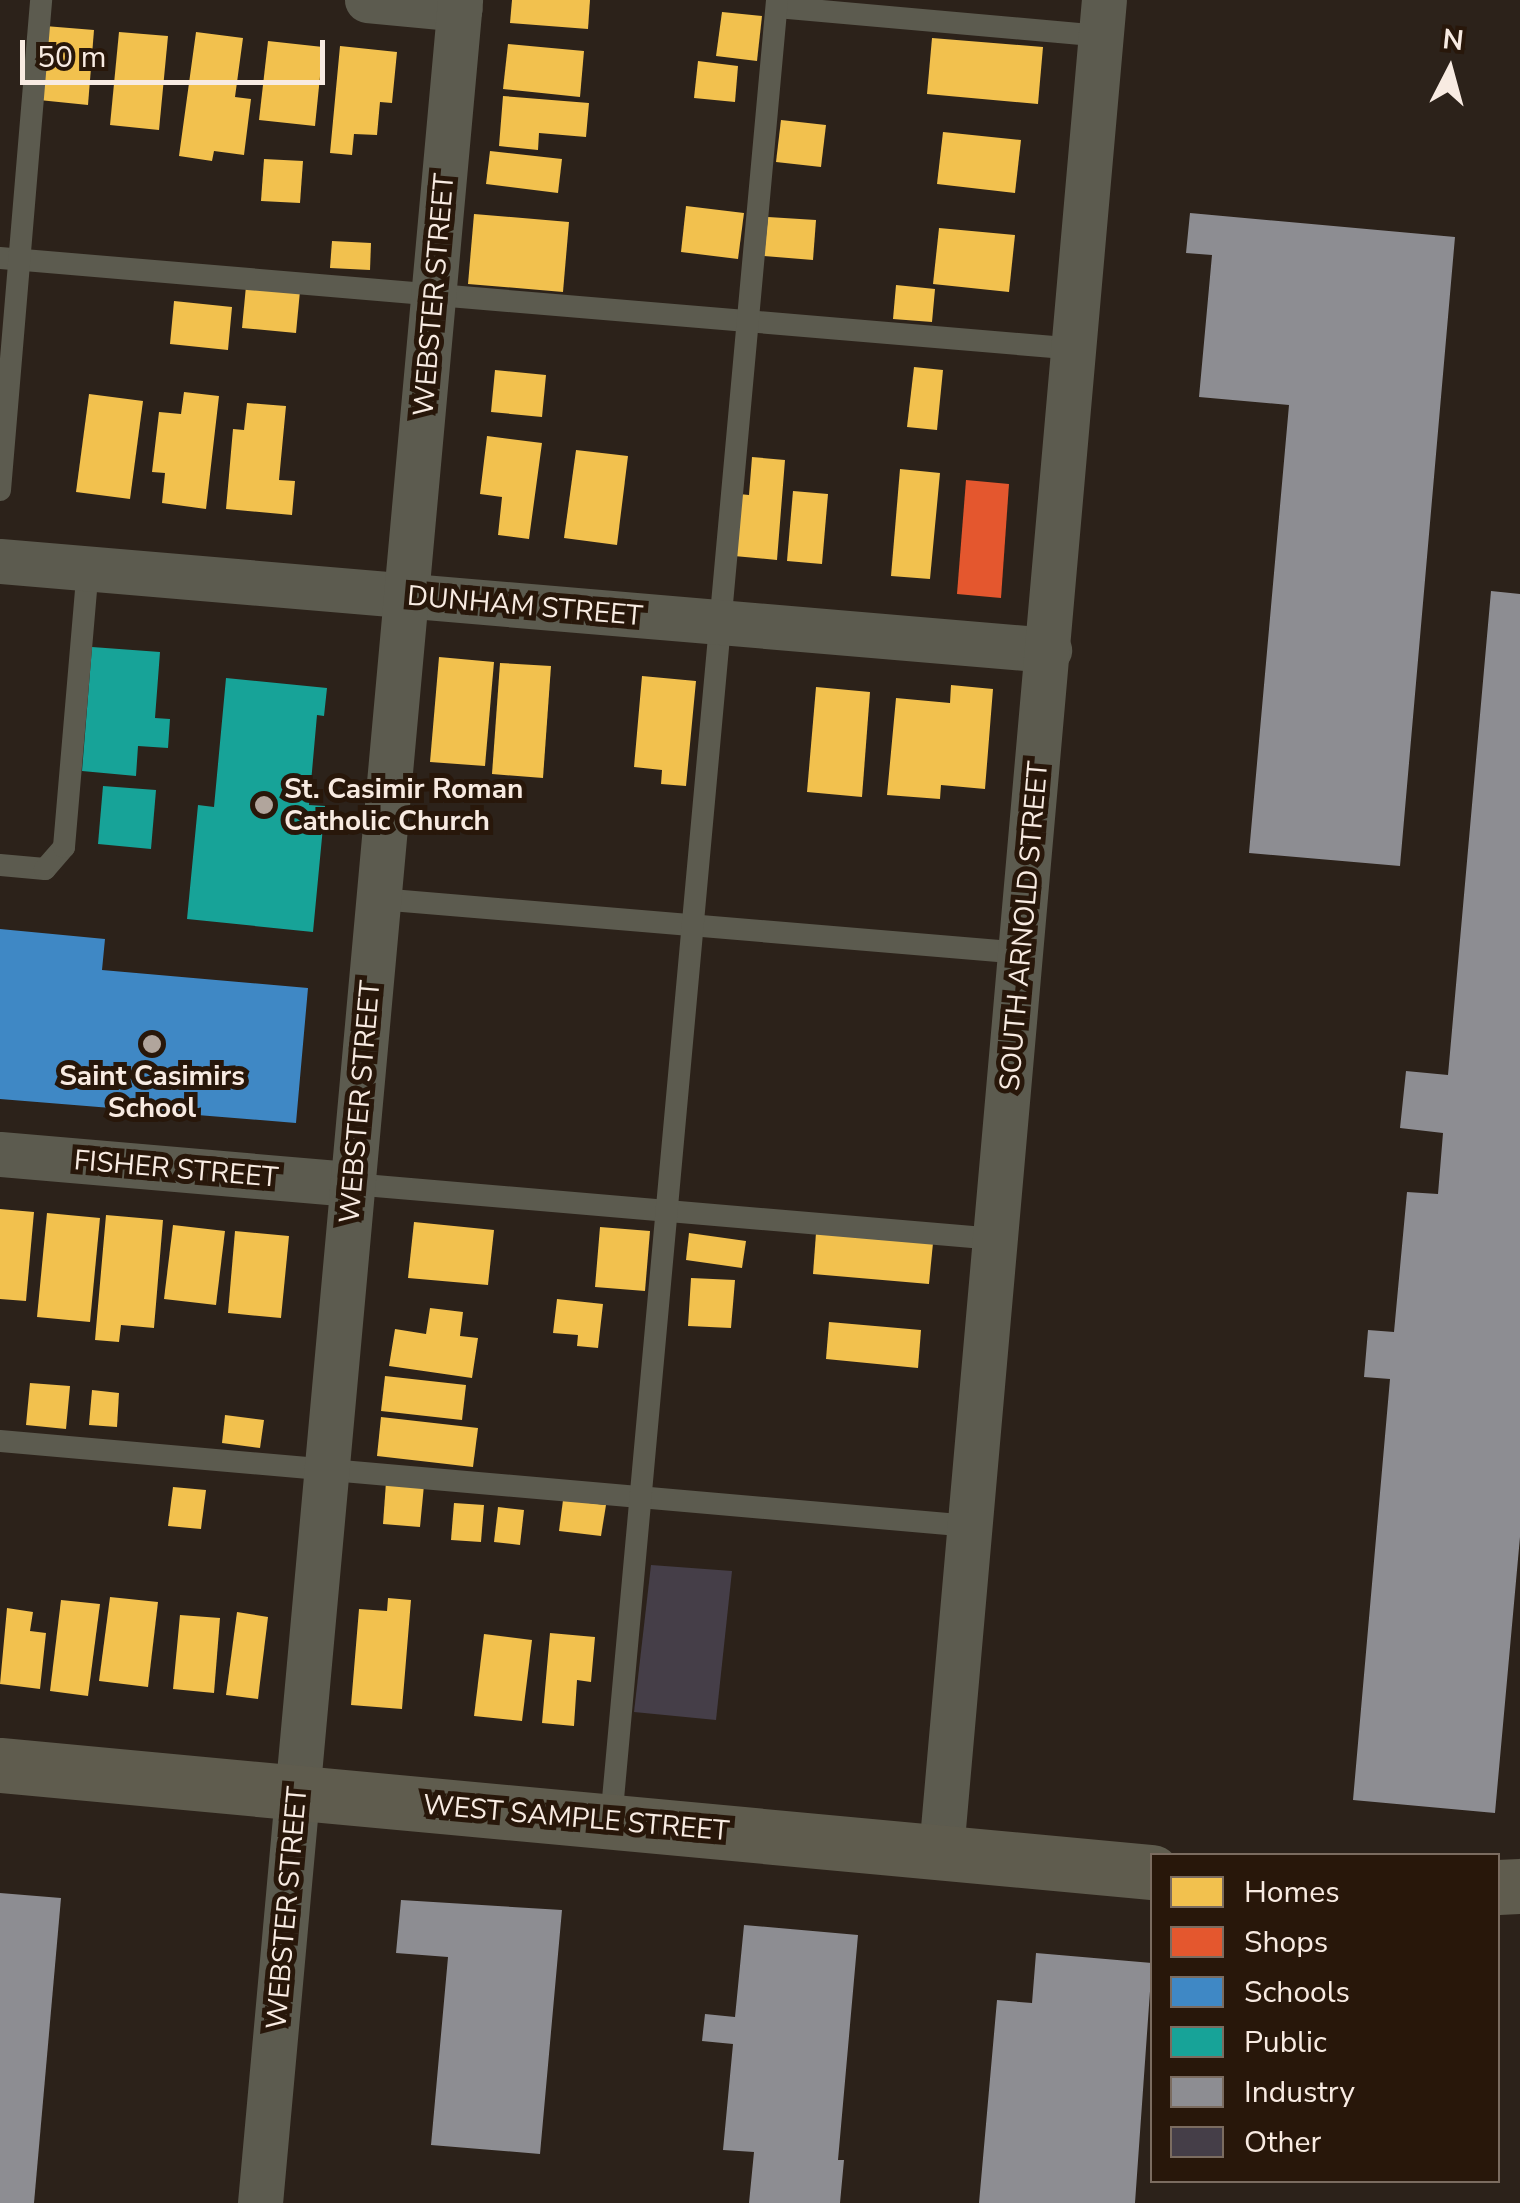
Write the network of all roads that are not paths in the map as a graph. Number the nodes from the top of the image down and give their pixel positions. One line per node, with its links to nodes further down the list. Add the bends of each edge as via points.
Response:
1 (41, 0): 6 (lane)
2 (367, 0): 4 (street)
3 (777, 3): 5 (lane); 8 (lane)
4 (460, 4): 7 (street, WEBSTER STREET)
5 (1103, 18): 9 (street, SOUTH ARNOLD STREET)
6 (10, 260): 7 (lane); 10 (lane)
7 (433, 298): 8 (lane); 13 (street, WEBSTER STREET)
8 (752, 320): 9 (lane); 14 (lane)
9 (1077, 349): 15 (street, SOUTH ARNOLD STREET)
10 (0, 490)
11 (0, 561): 12 (street, DUNHAM STREET)
12 (88, 568): 13 (street, DUNHAM STREET); 16 (lane, via 64,847 44,869)
13 (406, 596): 14 (street, DUNHAM STREET); 17 (street, WEBSTER STREET)
14 (722, 623): 15 (street, DUNHAM STREET); 18 (lane)
15 (1049, 650): 19 (street, SOUTH ARNOLD STREET)
16 (0, 865)
17 (379, 898): 18 (lane); 21 (street, WEBSTER STREET)
18 (695, 923): 19 (lane); 22 (lane)
19 (1022, 952): 23 (street, SOUTH ARNOLD STREET)
20 (0, 1154): 21 (street, FISHER STREET)
21 (352, 1184): 22 (lane); 25 (street, WEBSTER STREET)
22 (671, 1210): 23 (lane); 26 (lane)
23 (996, 1239): 27 (street, SOUTH ARNOLD STREET)
24 (0, 1441): 25 (lane)
25 (328, 1470): 26 (lane); 29 (street, WEBSTER STREET)
26 (640, 1498): 27 (lane); 30 (lane)
27 (970, 1526): 31 (street, SOUTH ARNOLD STREET)
28 (0, 1765): 29 (main road, WEST SAMPLE STREET)
29 (299, 1793): 30 (main road, WEST SAMPLE STREET); 33 (street, WEBSTER STREET)
30 (610, 1822): 31 (main road, WEST SAMPLE STREET)
31 (941, 1851): 32 (main road, WEST SAMPLE STREET)
32 (1150, 1872)
33 (260, 2203)

